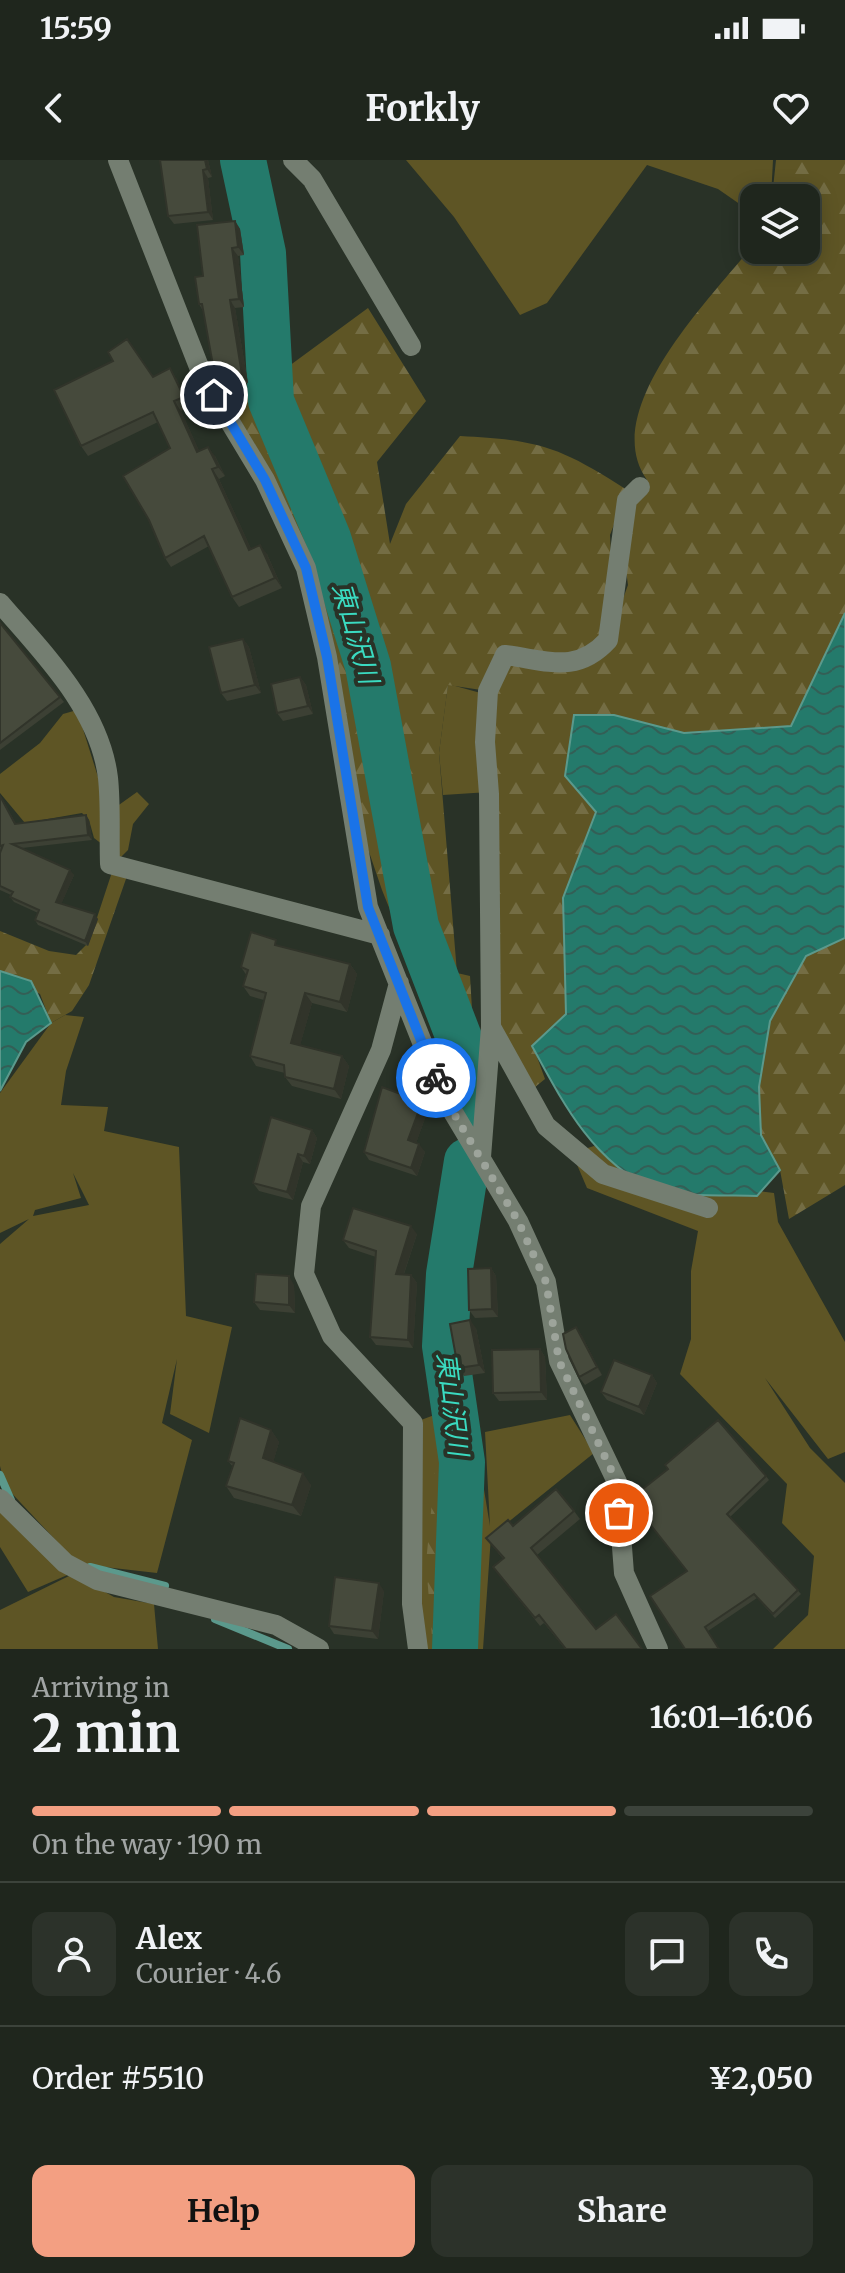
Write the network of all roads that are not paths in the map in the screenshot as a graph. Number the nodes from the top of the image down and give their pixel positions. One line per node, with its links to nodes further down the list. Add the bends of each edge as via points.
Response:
1 (118, 160): 6 (street, via 203,377 265,480 306,568 327,657 368,907)
2 (293, 160): 3 (street, via 312,179)
3 (411, 346)
4 (640, 487): 8 (street, via 627,500 608,640 597,653 563,665 505,655 488,691)
5 (0, 603): 6 (street, via 52,664 90,721 108,776 110,864)
6 (380, 935): 7 (street)
7 (399, 983): 9 (street, via 444,1097); 13 (street, via 381,1050 311,1206 304,1274 332,1336 413,1423 412,1604)
8 (491, 1027): 9 (street); 10 (street, via 546,1126 603,1174)
9 (481, 1157): 14 (street, via 546,1282 559,1361 617,1482 624,1573)
10 (708, 1208)
11 (0, 1499): 12 (street, via 65,1563 97,1580 276,1625)
12 (319, 1649)
13 (418, 1649)
14 (658, 1649)

